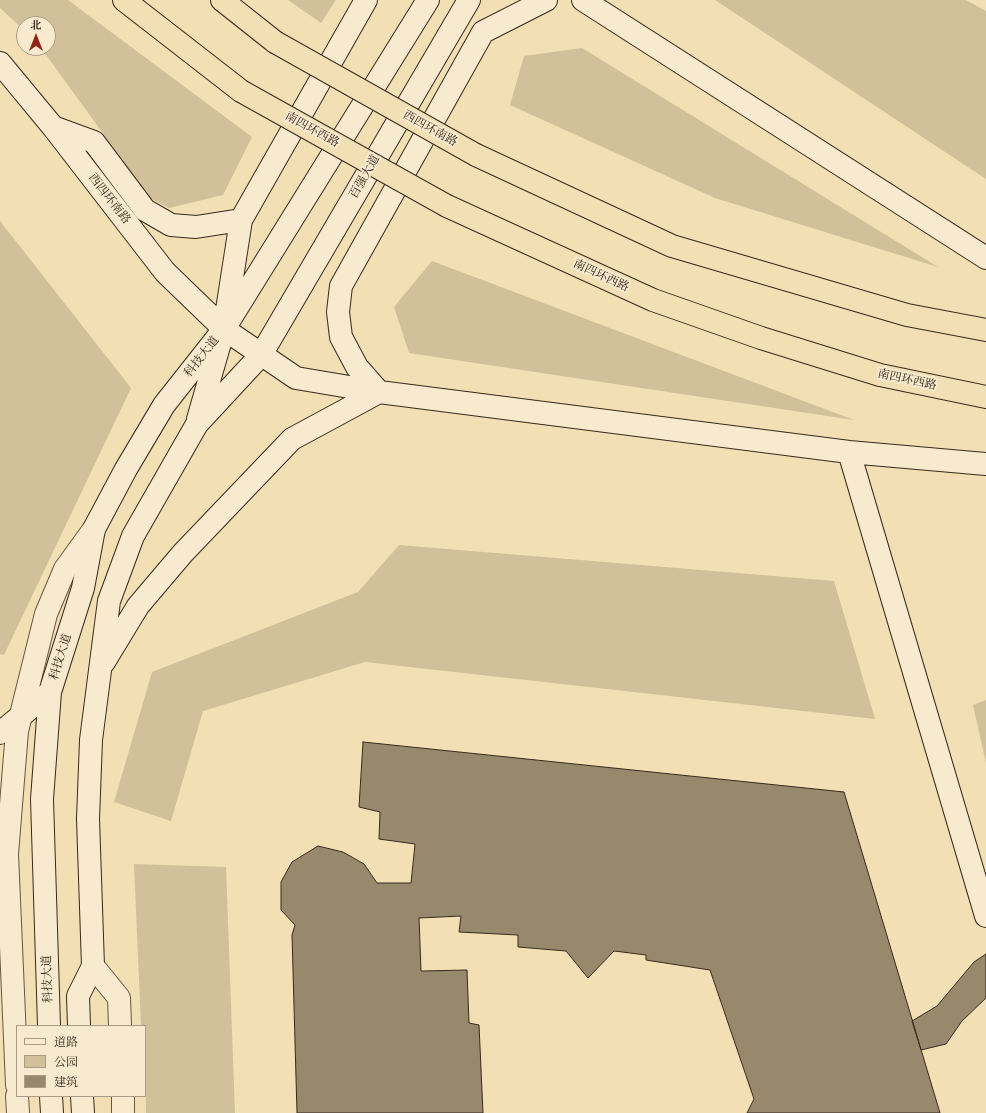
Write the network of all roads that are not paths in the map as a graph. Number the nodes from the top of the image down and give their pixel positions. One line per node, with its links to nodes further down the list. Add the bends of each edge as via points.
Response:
1 (124, 0): 16 (highway, 南四环西路, bridge, via 241,91 447,206 653,300 761,338 880,375)
2 (222, 0): 13 (highway, 西四环南路, bridge, via 274,42 476,155 672,246 907,315)
3 (366, 0): 10 (main road)
4 (428, 0): 12 (main road)
5 (469, 0): 14 (main road, 百强大道)
6 (546, 0): 15 (main road, via 483,32 341,286 338,312 341,337 357,367)
7 (583, 0): 11 (main road)
8 (2, 69): 9 (main road, 西四环南路)
9 (53, 127): 10 (main road, via 94,142 144,210 171,225 196,227); 12 (main road, 西四环南路, via 165,272)
10 (241, 220): 12 (main road)
11 (986, 258)
12 (224, 329): 14 (main road, 西四环南路); 17 (main road); 20 (main road, 科技大道, via 164,405)
13 (986, 330)
14 (261, 355): 15 (main road, via 296,378); 17 (main road)
15 (380, 392): 18 (main road); 21 (main road, via 292,439 183,553 138,606)
16 (986, 397)
17 (196, 424): 21 (main road, via 133,536 109,601)
18 (849, 452): 19 (main road); 25 (main road)
19 (986, 464)
20 (94, 529): 22 (main road, 科技大道, via 83,588); 23 (main road, via 65,569 46,614)
21 (100, 669): 26 (main road, via 91,740 88,819)
22 (50, 692): 23 (main road); 27 (main road, 科技大道, via 42,799)
23 (20, 716): 24 (main road); 30 (main road, via 7,854)
24 (0, 733)
25 (986, 916)
26 (93, 966): 28 (main road, via 78,996); 29 (main road, via 119,998)
27 (49, 1025)
28 (79, 1025)
29 (120, 1025)
30 (16, 1062)
31 (17, 1097): 35 (main road)
32 (51, 1097): 36 (main road)
33 (82, 1097): 37 (main road)
34 (123, 1097): 38 (main road)
35 (18, 1113)
36 (52, 1113)
37 (83, 1113)
38 (123, 1113)

